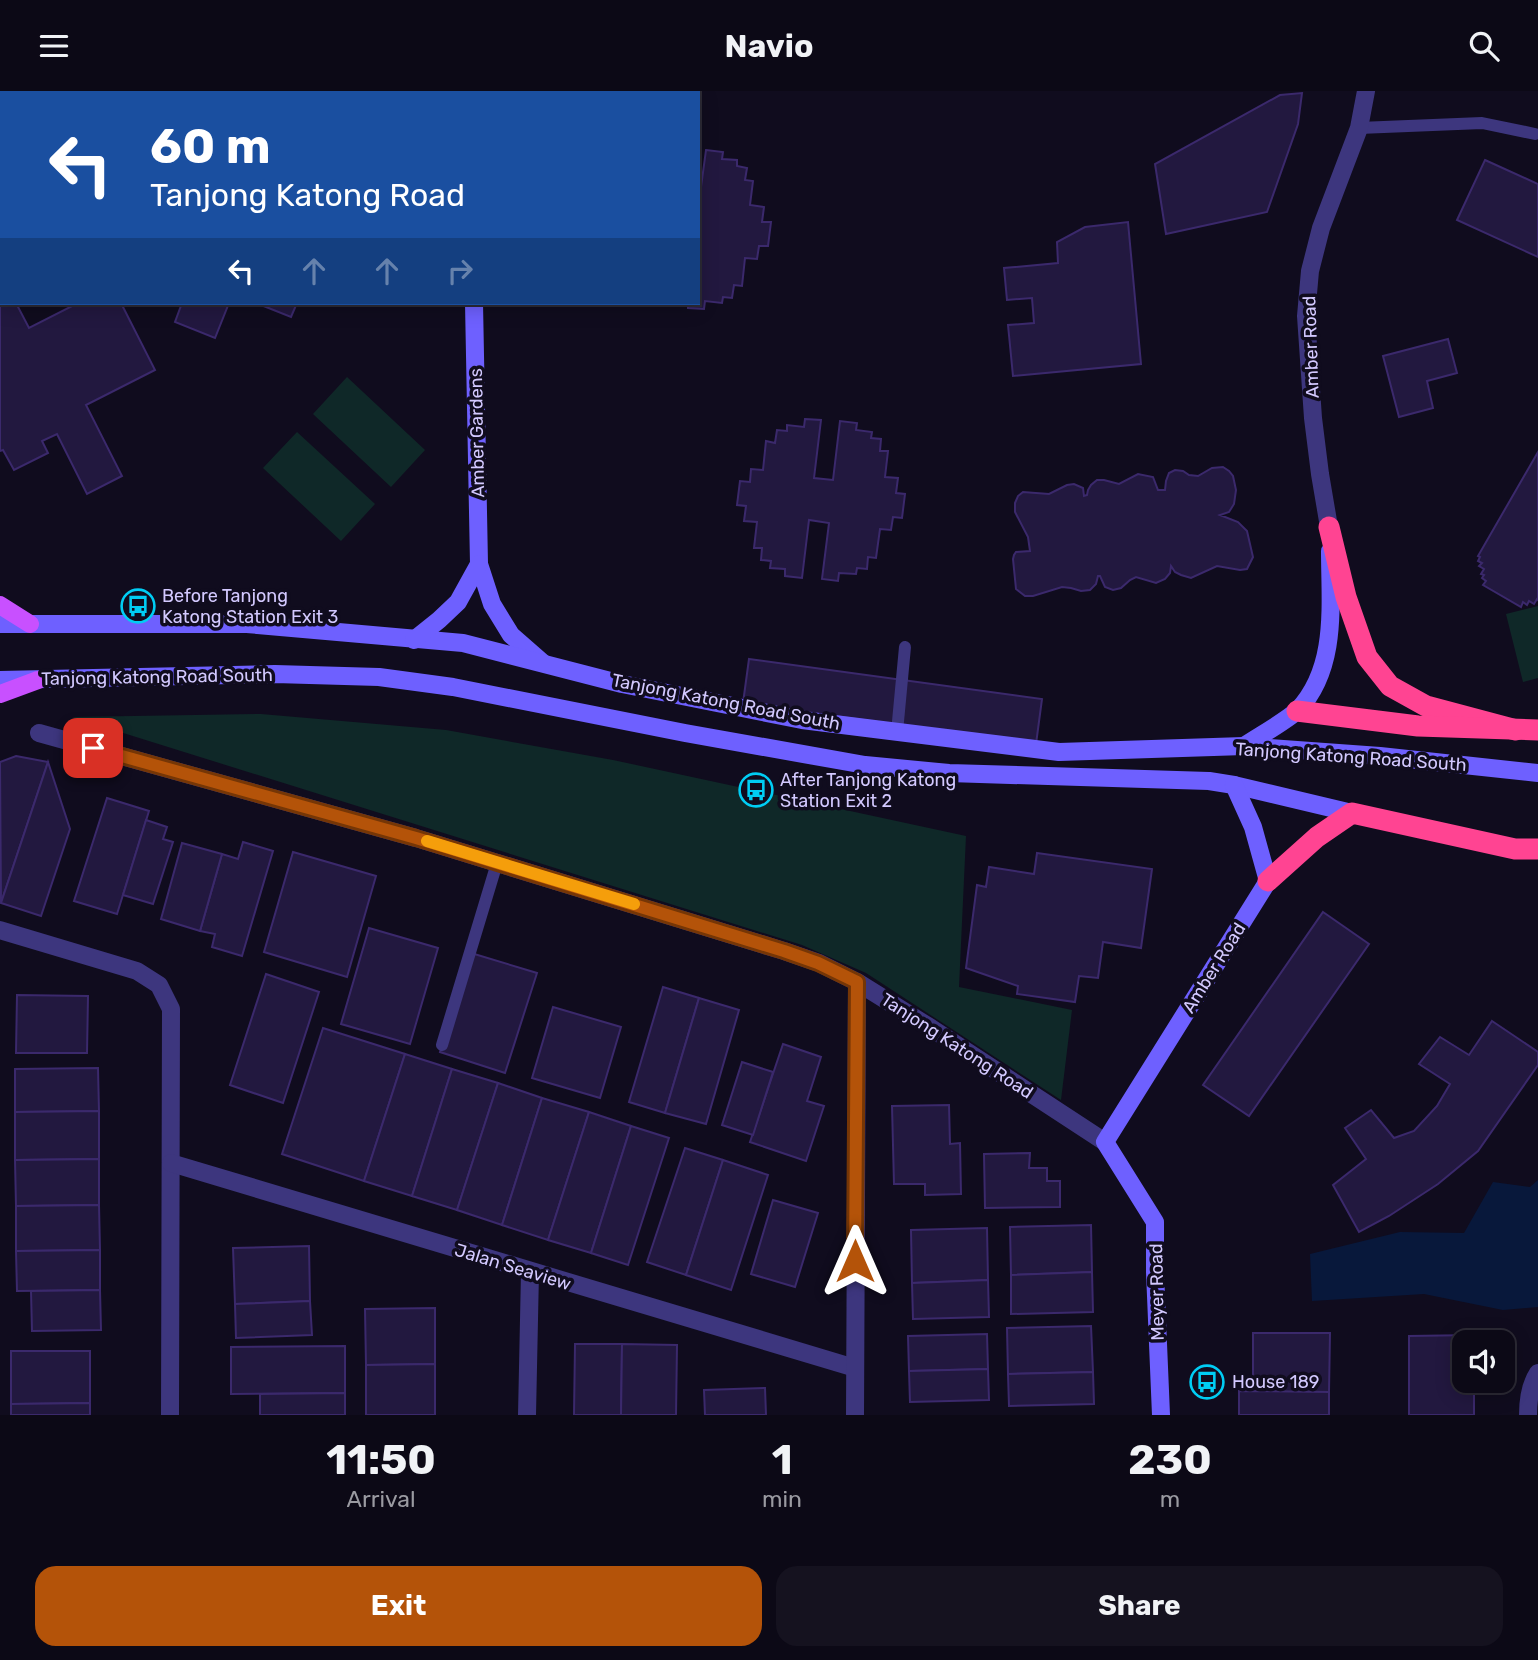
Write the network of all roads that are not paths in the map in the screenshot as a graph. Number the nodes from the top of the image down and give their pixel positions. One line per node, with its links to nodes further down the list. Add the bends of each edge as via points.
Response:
1 (1366, 91): 2 (street, Amber Road)
2 (1359, 128): 3 (lane, via 1482,123); 5 (street, Amber Road, via 1321,228 1310,271 1306,316)
3 (1535, 134)
4 (474, 305): 6 (main road, Amber Gardens)
5 (1329, 527): 16 (main road, via 1327,650 1314,687); 17 (highway, via 1367,657 1390,686 1426,706)
6 (479, 563): 10 (main road, via 458,602); 12 (main road, via 492,604 511,635)
7 (0, 605): 9 (main road)
8 (0, 624): 9 (main road, Tanjong Katong Road South)
9 (30, 624): 10 (main road, Tanjong Katong Road South, via 247,624)
10 (414, 640): 12 (main road, Tanjong Katong Road South, via 463,643)
11 (905, 647): 19 (lane)
12 (545, 665): 19 (main road, Tanjong Katong Road South, via 802,720)
13 (0, 680): 14 (main road, Tanjong Katong Road South)
14 (38, 680): 15 (main road); 23 (main road, Tanjong Katong Road South, via 275,674 379,677 865,765)
15 (0, 694)
16 (1297, 711): 17 (highway, via 1418,726); 21 (main road)
17 (1516, 730): 18 (highway)
18 (1538, 730)
19 (897, 732): 21 (main road, Tanjong Katong Road South, via 1059,753)
20 (39, 733): 26 (street, Tanjong Katong Road)
21 (1244, 746): 22 (main road, Tanjong Katong Road South)
22 (1538, 773)
23 (1234, 785): 24 (main road, Tanjong Katong Road South); 27 (main road)
24 (1352, 813): 25 (highway, via 1514,849); 27 (highway)
25 (1538, 849)
26 (497, 863): 29 (street, Tanjong Katong Road, via 784,951); 30 (lane)
27 (1268, 881): 31 (main road, Amber Road)
28 (0, 930): 32 (street, via 137,971 159,985 171,1009)
29 (857, 982): 31 (street, Tanjong Katong Road); 34 (street)
30 (442, 1045)
31 (1105, 1142): 39 (main road, Meyer Road, via 1156,1222)
32 (171, 1163): 33 (street, Jalan Seaview); 36 (street)
33 (530, 1272): 34 (street, Jalan Seaview); 37 (street)
34 (855, 1368): 38 (street)
35 (1538, 1373): 40 (street)
36 (170, 1415)
37 (527, 1415)
38 (855, 1415)
39 (1161, 1415)
40 (1528, 1415)

